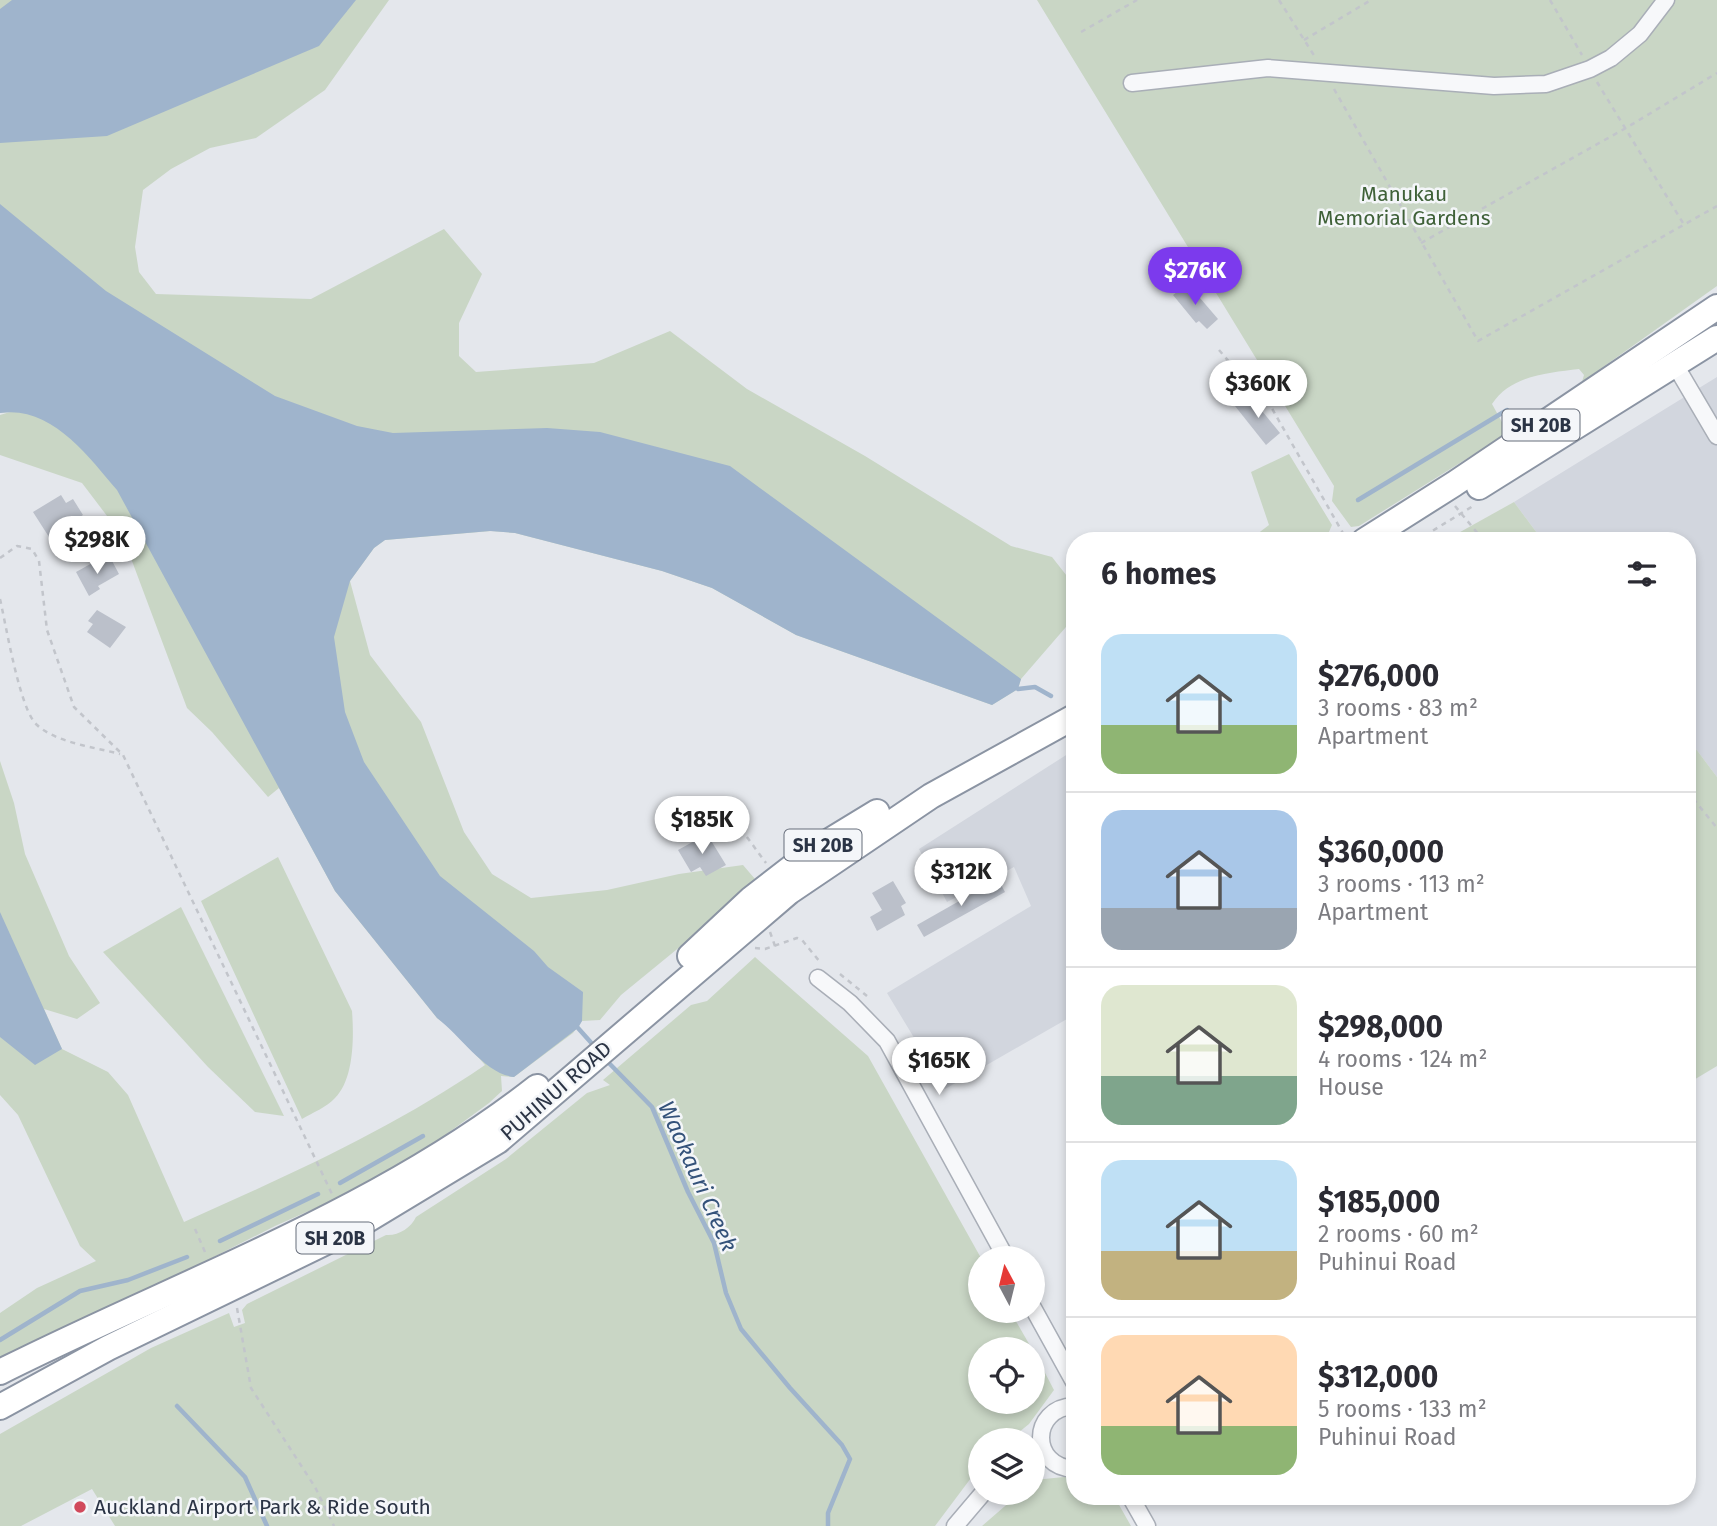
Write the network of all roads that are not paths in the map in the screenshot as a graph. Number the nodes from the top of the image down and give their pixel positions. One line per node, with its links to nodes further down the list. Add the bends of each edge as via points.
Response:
1 (1666, 0): 2 (street, via 1633,41 1611,58 1554,82 1524,87 1253,68)
2 (1132, 83)
3 (1717, 307): 7 (highway, SH 20B)
4 (1717, 338): 5 (highway, SH 20B)
5 (1674, 363): 6 (street); 8 (highway, SH 20B)
6 (1717, 436)
7 (1378, 532)
8 (1407, 532)
9 (1066, 703): 12 (highway, PUHINUI ROAD / SH 20B, via 813,852 751,899)
10 (1066, 721): 12 (highway, PUHINUI ROAD / SH 20B, via 931,796 820,869)
11 (819, 970): 14 (street, via 887,1041)
12 (607, 1039): 13 (highway, PUHINUI ROAD / SH 20B)
13 (584, 1058): 15 (highway, PUHINUI ROAD / SH 20B, via 491,1124); 15 (highway, PUHINUI ROAD / SH 20B, via 487,1149 349,1231)
14 (999, 1246)
15 (222, 1280): 18 (highway, PUHINUI ROAD / SH 20B); 19 (highway, PUHINUI ROAD / SH 20B)
16 (1043, 1323): 17 (street)
17 (1066, 1358)
18 (0, 1372)
19 (0, 1407)
20 (1066, 1408): 21 (street, via 1047,1419)
21 (1043, 1428)
22 (1045, 1456): 23 (street)
23 (1066, 1466)
24 (973, 1505): 26 (street)
25 (1135, 1505): 27 (street)
26 (955, 1526)
27 (1147, 1526)

